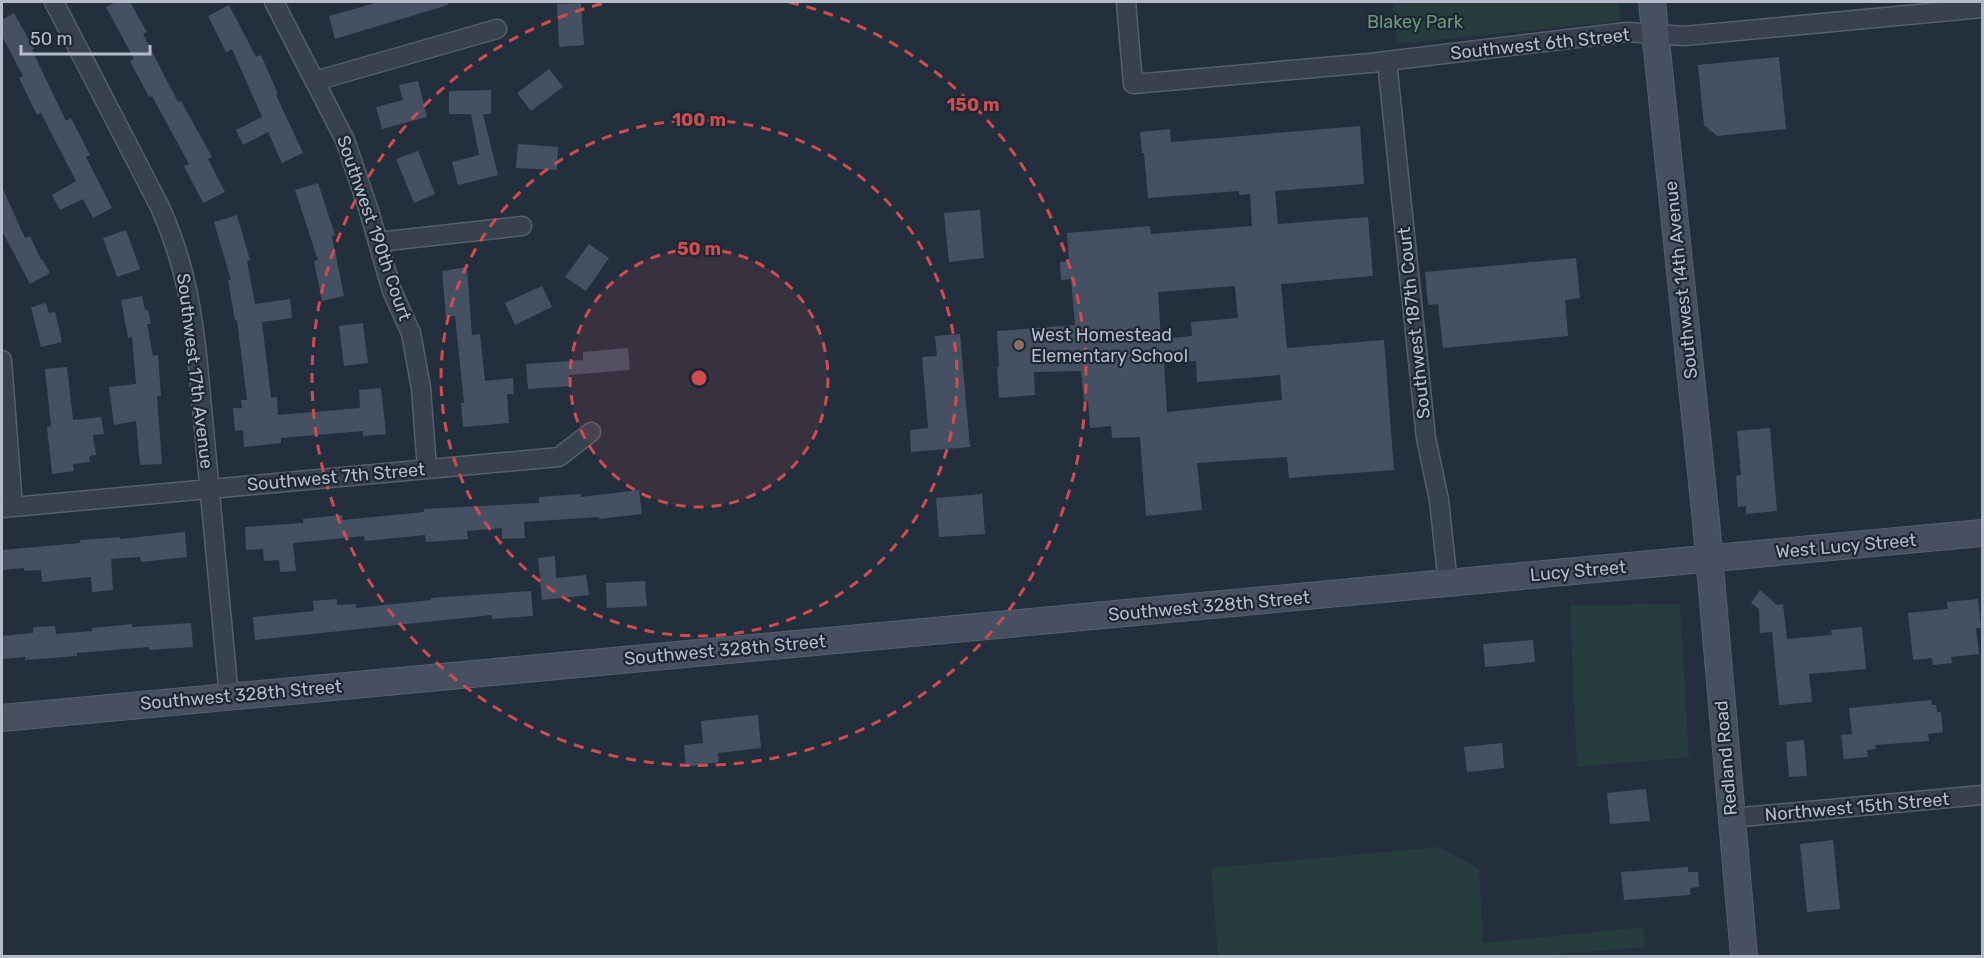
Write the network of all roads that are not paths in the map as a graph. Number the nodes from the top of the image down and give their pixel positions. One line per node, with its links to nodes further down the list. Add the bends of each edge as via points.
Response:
1 (54, 2): 15 (street, Southwest 17th Avenue, via 147,179 178,252 192,316)
2 (274, 2): 9 (street, Southwest 190th Court)
3 (1126, 2): 8 (street, Southwest 6th Street, via 1133,84)
4 (1652, 2): 7 (street, Southwest 14th Avenue)
5 (1983, 8): 7 (street, Southwest 6th Street, via 1684,36)
6 (497, 29): 9 (street)
7 (1655, 34): 8 (street, Southwest 6th Street, via 1587,36); 18 (street, Southwest 14th Avenue)
8 (1387, 61): 19 (street, Southwest 187th Court, via 1426,438 1439,500)
9 (315, 81): 11 (street, Southwest 190th Court, via 352,157)
10 (522, 226): 11 (street)
11 (378, 242): 14 (street, Southwest 190th Court, via 415,349)
12 (2, 360): 16 (street)
13 (591, 432): 14 (street, Southwest 7th Street, via 559,457)
14 (428, 469): 15 (street, Southwest 7th Street)
15 (210, 488): 16 (street, Southwest 7th Street); 20 (street, Southwest 17th Avenue)
16 (7, 507)
17 (1983, 533): 18 (street, West Lucy Street)
18 (1709, 559): 19 (street, Lucy Street); 23 (street, Redland Road)
19 (1448, 584): 20 (street, Southwest 328th Street)
20 (229, 697): 21 (street, Southwest 328th Street)
21 (2, 718)
22 (1983, 795): 23 (street, Northwest 15th Street)
23 (1731, 818): 24 (street, Redland Road)
24 (1744, 957)

